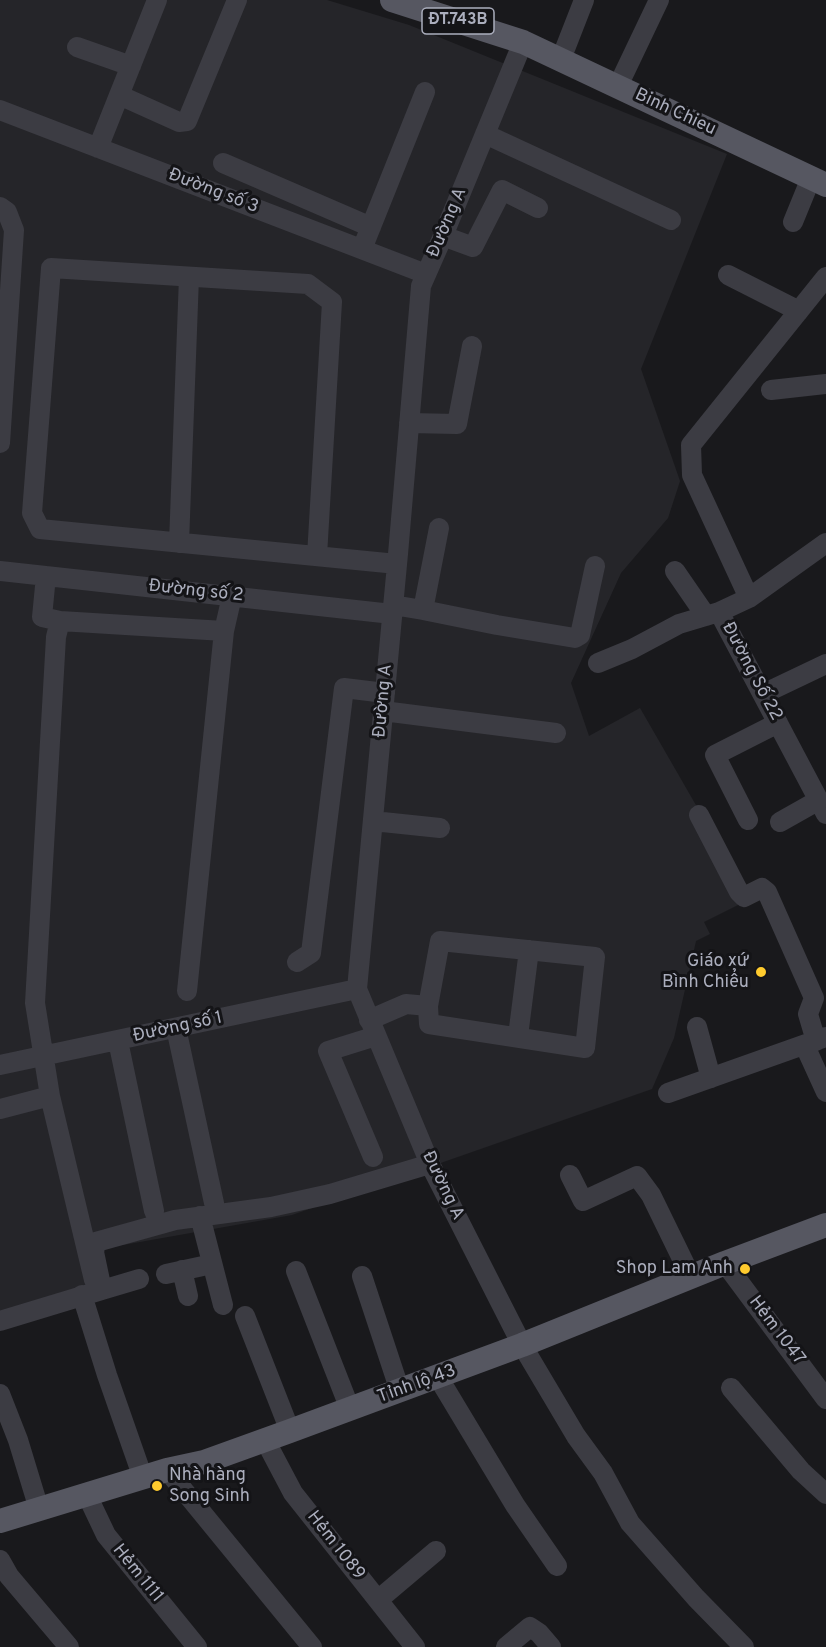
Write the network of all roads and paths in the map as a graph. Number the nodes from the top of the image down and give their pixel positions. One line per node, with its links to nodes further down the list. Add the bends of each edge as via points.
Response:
1 (237, 0): 12 (street, via 187,121 179,122)
2 (392, 0): 6 (main road, ĐT.743B)
3 (584, 0): 8 (street)
4 (659, 0): 10 (street)
5 (152, 2): 9 (street)
6 (523, 42): 8 (main road, Binh Chieu); 14 (street, Đường A)
7 (77, 47): 9 (street)
8 (561, 59): 10 (main road, Binh Chieu)
9 (131, 66): 12 (street)
10 (618, 86): 17 (main road, Binh Chieu)
11 (425, 92): 22 (street)
12 (119, 95): 15 (street)
13 (0, 110): 15 (street, Đường số 3)
14 (485, 134): 20 (street); 23 (street, Đường A)
15 (98, 148): 24 (street, Đường số 3)
16 (223, 163): 22 (street)
17 (819, 182): 21 (street)
18 (0, 207): 34 (street, via 7,212 14,230)
19 (538, 208): 23 (street, via 502,190 474,247)
20 (671, 220)
21 (793, 222)
22 (371, 227): 24 (street)
23 (443, 236): 25 (street, Đường A)
24 (362, 249): 25 (street, Đường số 3)
25 (426, 274): 33 (street, Đường A, via 421,286)
26 (728, 275): 29 (street)
27 (189, 277): 36 (street); 36 (street, via 51,268 32,513 40,529); 38 (street, via 308,284 332,302)
28 (826, 277): 29 (street)
29 (799, 311): 45 (street, via 691,445 692,475)
30 (472, 346): 33 (street, via 458,424)
31 (826, 384): 32 (street)
32 (771, 390)
33 (409, 423): 39 (street, Đường A)
34 (0, 443)
35 (439, 528): 47 (street)
36 (178, 543): 38 (street)
37 (826, 543): 45 (street, Đường Số 22)
38 (317, 556): 39 (street)
39 (397, 564): 46 (street, Đường A)
40 (595, 566): 47 (street, Đường số 2, via 580,635 575,638)
41 (0, 571): 43 (street, Đường số 2)
42 (675, 571): 48 (street)
43 (46, 576): 44 (street, Đường số 2); 49 (street, via 42,617)
44 (232, 596): 46 (street, Đường số 2); 50 (street)
45 (748, 598): 48 (street, Đường Số 22)
46 (393, 610): 47 (street, Đường số 2); 54 (street, Đường A)
47 (423, 610)
48 (712, 614): 51 (street, via 679,624); 53 (street, Đường Số 22)
49 (60, 621): 50 (street); 74 (street, via 35,1003)
50 (224, 632): 66 (street)
51 (598, 663)
52 (826, 664): 53 (street)
53 (763, 694): 55 (street, Đường Số 22)
54 (384, 702): 56 (street); 60 (street, Đường A); 64 (street, via 344,688 311,953)
55 (778, 723): 57 (street, Đường Số 22); 59 (street, via 715,756)
56 (556, 733)
57 (823, 806): 61 (street)
58 (699, 815): 73 (street, via 739,892 744,897 762,888 767,892 814,998 808,1014)
59 (748, 820)
60 (373, 821): 62 (street); 65 (street, Đường A)
61 (780, 822)
62 (440, 828)
63 (529, 950): 67 (street, via 440,940); 71 (street); 71 (street, via 595,957 585,1048)
64 (297, 962)
65 (357, 989): 69 (street, Đường số 1); 70 (street, Đường A)
66 (187, 991)
67 (428, 1006): 70 (street, via 406,1004); 71 (street, via 429,1024)
68 (697, 1027): 76 (street)
69 (176, 1028): 72 (street, Đường số 1); 84 (street)
70 (373, 1028): 81 (street, via 328,1051); 82 (street, Đường A)
71 (518, 1036)
72 (118, 1041): 74 (street, Đường số 1); 85 (street)
73 (816, 1041): 76 (street); 77 (street)
74 (44, 1056): 75 (street, Đường số 1); 79 (street)
75 (0, 1065)
76 (711, 1078): 78 (street)
77 (826, 1092)
78 (668, 1093)
79 (50, 1096): 80 (street); 93 (street)
80 (0, 1109)
81 (373, 1157)
82 (430, 1164): 84 (street, via 271,1207); 98 (street, Đường A)
83 (570, 1175): 91 (street, via 584,1201 638,1176)
84 (207, 1209): 88 (street); 93 (street, via 96,1242)
85 (154, 1211)
86 (826, 1225): 87 (main road, Tỉnh lộ 43)
87 (725, 1263): 91 (main road, Tỉnh lộ 43); 103 (street, Hẻm 1047)
88 (212, 1264): 94 (street, via 174,1272); 95 (street)
89 (296, 1271): 104 (street)
90 (362, 1276): 101 (street)
91 (691, 1277): 98 (main road, Tỉnh lộ 43)
92 (139, 1279): 93 (street)
93 (93, 1288): 97 (street); 108 (street, via 107,1375)
94 (188, 1296)
95 (223, 1305)
96 (245, 1316): 105 (street)
97 (0, 1321)
98 (522, 1345): 99 (main road, Tỉnh lộ 43); 123 (street, Đường A, via 630,1523)
99 (438, 1377): 101 (main road, Tỉnh lộ 43); 115 (street, via 520,1514)
100 (731, 1388): 109 (street, via 801,1471)
101 (400, 1391): 104 (main road, Tỉnh lộ 43)
102 (0, 1394): 111 (street)
103 (826, 1399)
104 (350, 1409): 105 (main road, Tỉnh lộ 43)
105 (290, 1431): 106 (main road, Tỉnh lộ 43)
106 (265, 1440): 107 (main road, Tỉnh lộ 43, via 204,1462); 116 (street, Hẻm 1089, via 293,1493)
107 (167, 1470): 108 (main road, Tỉnh lộ 43); 119 (street)
108 (143, 1478): 110 (main road, Tỉnh lộ 43)
109 (826, 1494)
110 (87, 1495): 111 (main road, Tỉnh lộ 43); 118 (street, Hẻm 1111, via 106,1534)
111 (39, 1509): 112 (main road, Tỉnh lộ 43)
112 (0, 1521)
113 (436, 1551): 116 (street)
114 (0, 1560): 117 (street)
115 (557, 1566)
116 (378, 1600): 120 (street, Hẻm 1089)
117 (69, 1647)
118 (197, 1647)
119 (312, 1647)
120 (415, 1647)
121 (506, 1647): 122 (street, via 530,1627)
122 (551, 1647)
123 (744, 1647)

